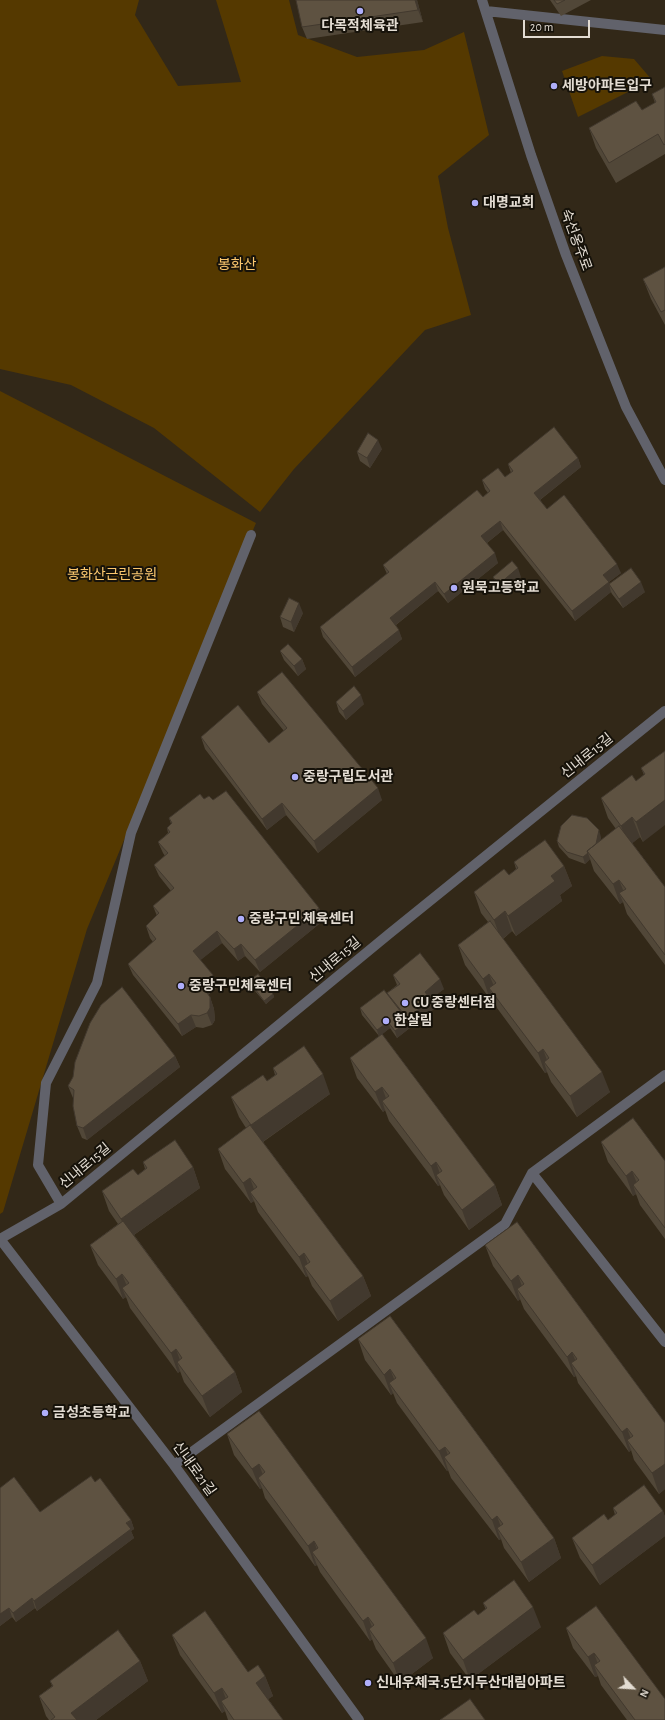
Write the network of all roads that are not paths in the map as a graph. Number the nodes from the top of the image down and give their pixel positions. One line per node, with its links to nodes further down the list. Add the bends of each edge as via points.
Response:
1 (482, 0): 2 (street, 숙선옹주로)
2 (486, 11): 3 (street); 4 (street, 숙선옹주로, via 531,155 566,255 626,407)
3 (665, 30)
4 (665, 480)
5 (251, 535): 9 (street, via 131,833 97,983 46,1084 38,1165)
6 (665, 711): 9 (street, 신내로15길, via 388,934)
7 (665, 1075): 8 (street)
8 (532, 1173): 11 (street); 12 (street, via 505,1224)
9 (61, 1204): 10 (street, 신내로15길)
10 (0, 1239): 12 (street, 신내로21길)
11 (665, 1342)
12 (174, 1465): 13 (street, 신내로21길)
13 (359, 1720)

